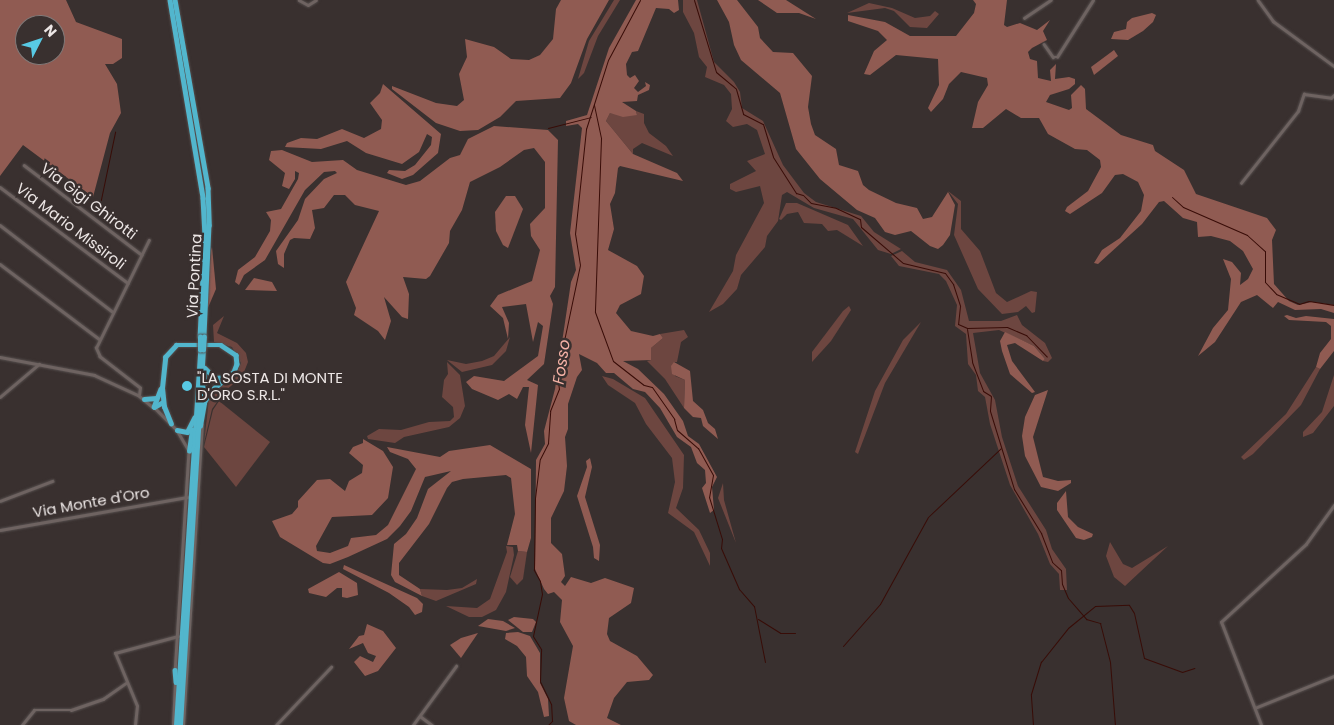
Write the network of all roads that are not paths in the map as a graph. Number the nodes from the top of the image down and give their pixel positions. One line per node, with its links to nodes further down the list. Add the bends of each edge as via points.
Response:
1 (170, 0): 21 (highway, Via Pontina, via 203,198)
2 (175, 0): 21 (highway, Via Pontina, via 208,188)
3 (299, 0): 4 (street, via 308,5)
4 (316, 0)
5 (1051, 0): 8 (street)
6 (1093, 0): 9 (street, via 1057,57 1053,57)
7 (1258, 0): 10 (street, via 1272,19)
8 (1024, 18)
9 (1044, 44)
10 (1334, 66)
11 (1334, 94): 13 (street, via 1331,98 1304,94 1299,110)
12 (24, 165): 17 (street, Via Gigi Ghirotti)
13 (1241, 184)
14 (0, 187): 19 (street, Via Mario Missiroli)
15 (0, 225): 20 (street)
16 (149, 240): 17 (street)
17 (142, 255): 19 (street)
18 (0, 264): 22 (street)
19 (128, 283): 20 (street)
20 (113, 312): 22 (street)
21 (202, 337): 23 (highway, Via Pontina, bridge)
22 (99, 339): 29 (street, via 98,355 140,388)
23 (201, 350): 26 (highway); 36 (highway, Via Pontina); 40 (highway, Via Pontina)
24 (0, 357): 25 (street)
25 (40, 364): 29 (street, via 90,374); 30 (street)
26 (204, 365): 27 (highway, via 215,378); 34 (highway)
27 (230, 376): 28 (highway, via 237,361 230,348 181,343 172,347 166,356); 34 (highway, via 210,391)
28 (162, 388): 31 (highway); 33 (highway)
29 (139, 395): 32 (street)
30 (0, 397)
31 (156, 398): 32 (highway); 35 (highway)
32 (144, 399): 35 (street)
33 (163, 402): 35 (highway); 38 (highway)
34 (204, 403): 37 (highway)
35 (154, 407): 38 (street)
36 (196, 414): 39 (highway, via 188,431); 41 (highway); 47 (highway, Via Pontina)
37 (203, 415): 40 (highway); 59 (street)
38 (171, 424): 39 (street)
39 (177, 430): 41 (street)
40 (197, 434): 47 (highway, Via Pontina)
41 (189, 451): 43 (street)
42 (52, 481): 44 (street)
43 (187, 497): 46 (street, Via Monte d'Oro); 48 (street)
44 (0, 501)
45 (1334, 505): 55 (street, via 1306,544 1222,622)
46 (0, 530)
47 (189, 554): 54 (highway); 59 (highway)
48 (178, 636): 51 (street); 53 (street, via 116,652 115,658)
49 (456, 666): 56 (street)
50 (331, 667): 60 (street)
51 (175, 670): 54 (highway); 59 (street)
52 (1334, 676): 55 (street)
53 (126, 683): 57 (street, via 104,699 67,710 36,709); 58 (street, via 137,707)
54 (178, 695): 59 (highway)
55 (1255, 708): 63 (street)
56 (420, 716): 61 (street); 62 (street)
57 (22, 725)
58 (134, 725)
59 (178, 725)
60 (276, 725)
61 (413, 725)
62 (432, 725)
63 (1262, 725)

